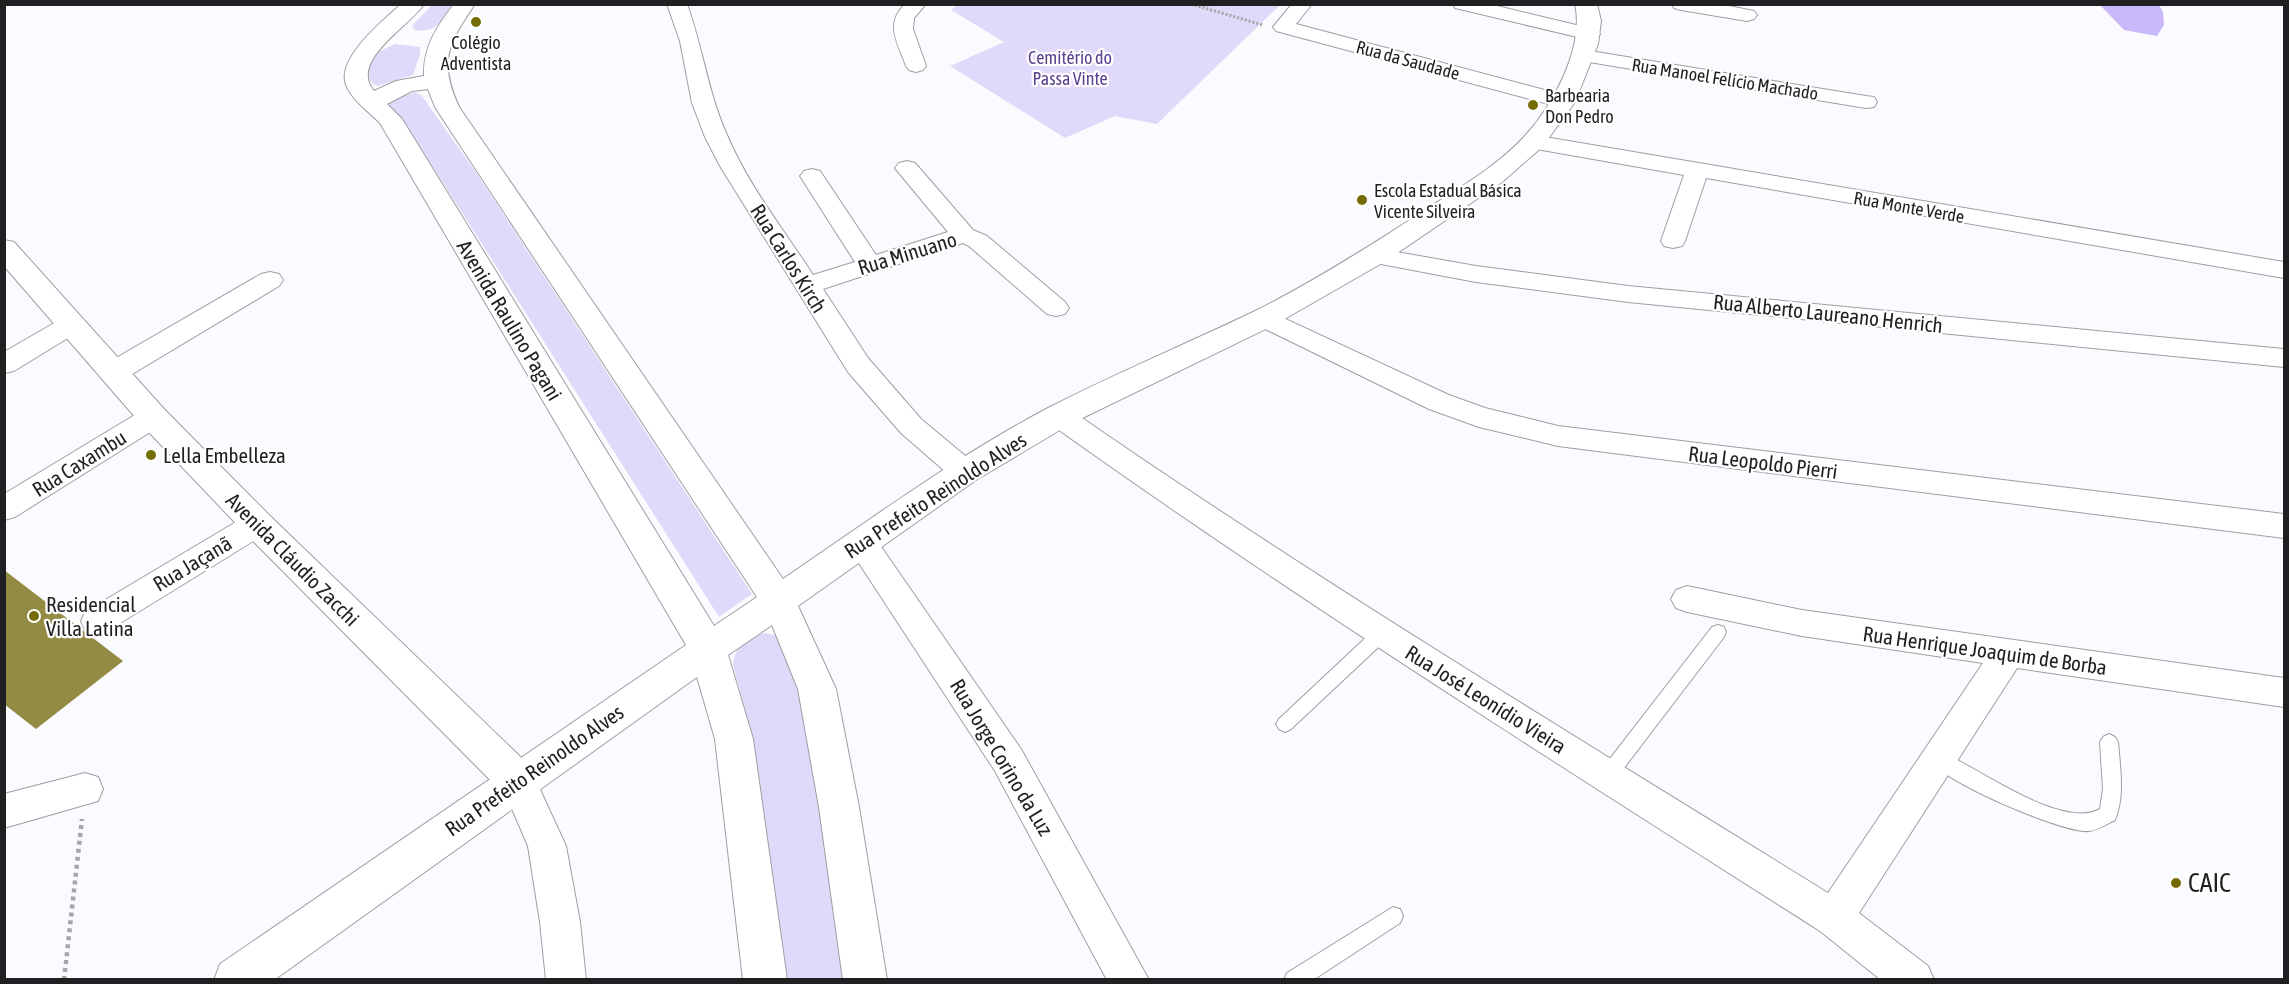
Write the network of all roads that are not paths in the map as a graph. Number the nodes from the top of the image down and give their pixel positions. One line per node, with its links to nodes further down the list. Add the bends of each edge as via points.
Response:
1 (414, 4): 9 (main road, Avenida Raulino Pagani)
2 (465, 4): 9 (main road, Avenida Raulino Pagani)
3 (677, 4): 27 (street, Rua Carlos Kirch, via 716,137)
4 (917, 4): 11 (street, via 904,16 903,29)
5 (1303, 4): 14 (street, Rua da Saudade, via 1283,27)
6 (1462, 4): 10 (street)
7 (1681, 4): 8 (street)
8 (1747, 15)
9 (417, 31): 12 (main road, Avenida Raulino Pagani, via 435,53); 13 (main road, Avenida Raulino Pagani, via 368,48 355,71 357,84)
10 (1586, 31): 14 (main road, Rua Prefeito Reinoldo Alves); 15 (street, Rua Manoel Felício Machado)
11 (916, 66)
12 (438, 82): 13 (main road, via 403,85); 42 (main road, Avenida Raulino Pagani, via 447,107)
13 (374, 102): 46 (main road, Avenida Raulino Pagani, via 390,119)
14 (1563, 102): 16 (main road, Rua Prefeito Reinoldo Alves)
15 (1866, 102)
16 (1533, 142): 18 (street, Rua Monte Verde); 23 (main road, Rua Prefeito Reinoldo Alves, via 1493,177)
17 (907, 168): 20 (street)
18 (1697, 171): 21 (street); 25 (street, Rua Monte Verde)
19 (812, 176): 24 (street)
20 (964, 235): 24 (street, Rua Minuano); 28 (street, Rua Minuano, via 978,242)
21 (1673, 241)
22 (4, 248): 30 (main road, Avenida Cláudio Zacchi)
23 (1374, 256): 29 (main road, Rua Prefeito Reinoldo Alves); 31 (street, Rua Alberto Laureano Henrich, via 1628,294)
24 (869, 264): 27 (street, Rua Minuano)
25 (2284, 270)
26 (270, 280): 33 (street)
27 (806, 286): 36 (street, Rua Carlos Kirch, via 879,391 911,426)
28 (1056, 308)
29 (1264, 318): 34 (main road, Rua Prefeito Reinoldo Alves); 39 (street, Rua Leopoldo Pierri, via 1438,402 1479,417 1558,436)
30 (72, 324): 32 (street); 33 (main road, Avenida Cláudio Zacchi)
31 (2284, 358)
32 (4, 364)
33 (114, 372): 35 (main road, Avenida Cláudio Zacchi)
34 (1059, 416): 36 (main road, Rua Prefeito Reinoldo Alves); 45 (street, Rua José Leonídio Vieira)
35 (153, 417): 37 (street, Rua Caxambu); 38 (main road, Avenida Cláudio Zacchi)
36 (965, 472): 40 (main road, Rua Prefeito Reinoldo Alves)
37 (4, 509)
38 (257, 524): 43 (street, Rua Jaçanã); 53 (main road, Avenida Cláudio Zacchi)
39 (2284, 526)
40 (862, 543): 42 (main road, Rua Prefeito Reinoldo Alves); 62 (street, Rua Jorge Corino da Luz, via 1008,760)
41 (1687, 599): 47 (street, Rua Henrique Joaquim de Borba, via 1778,619)
42 (778, 601): 46 (main road, Rua Prefeito Reinoldo Alves); 61 (main road, Avenida Raulino Pagani, via 817,689)
43 (97, 621)
44 (1718, 632): 52 (lane)
45 (1381, 634): 49 (lane); 52 (street, Rua José Leonídio Vieira)
46 (708, 649): 53 (main road, Rua Prefeito Reinoldo Alves); 60 (main road, Avenida Raulino Pagani, via 734,739)
47 (2008, 654): 48 (street, Rua Henrique Joaquim de Borba); 51 (street)
48 (2284, 693)
49 (1286, 724)
50 (2109, 742): 51 (lane, via 2112,789 2108,814 2090,824 2061,820 1979,783)
51 (1938, 759): 57 (street)
52 (1608, 775): 57 (street, Rua José Leonídio Vieira)
53 (518, 781): 58 (main road, Rua Prefeito Reinoldo Alves); 59 (street, via 547,846)
54 (85, 789): 55 (street)
55 (4, 810)
56 (1393, 916): 63 (lane)
57 (1834, 918): 64 (street, Rua José Leonídio Vieira)
58 (236, 980)
59 (566, 980)
60 (765, 980)
61 (865, 980)
62 (1129, 980)
63 (1294, 980)
64 (1914, 980)

